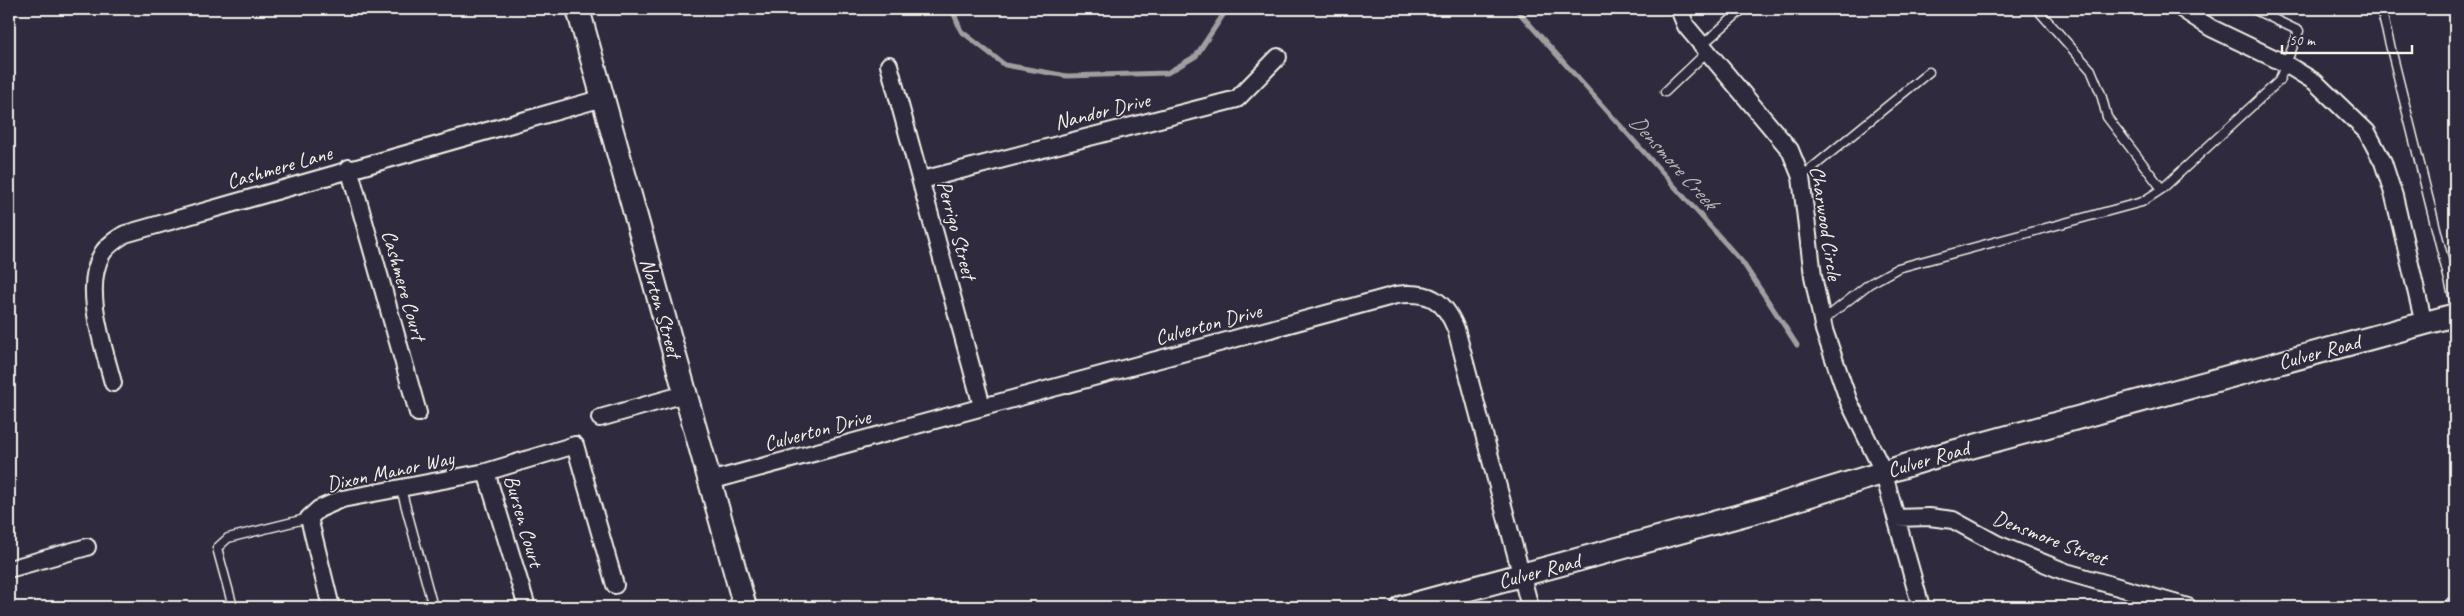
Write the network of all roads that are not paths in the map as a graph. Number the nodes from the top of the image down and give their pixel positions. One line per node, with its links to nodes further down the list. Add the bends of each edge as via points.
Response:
1 (578, 9): 14 (main road, Norton Street)
2 (1679, 9): 8 (street, Charwood Circle, via 1686,26)
3 (1743, 9): 8 (lane)
4 (2037, 9): 18 (lane, via 2091,70 2107,117)
5 (2182, 9): 10 (street, via 2211,28)
6 (2254, 9): 10 (lane, via 2299,31)
7 (2381, 9): 19 (lane)
8 (1705, 48): 13 (lane); 16 (street, Charwood Circle, via 1790,150)
9 (1278, 57): 17 (street, Nandor Drive, via 1237,99)
10 (2284, 63): 18 (lane, via 2279,81); 22 (street, via 2315,82 2367,132 2383,162 2408,250)
11 (889, 65): 17 (street, Perrigo Street)
12 (1929, 72): 16 (lane)
13 (1665, 92)
14 (603, 98): 15 (street, Cashmere Lane); 24 (main road, Norton Street)
15 (349, 168): 23 (street, Cashmere Lane, via 125,234 112,242 102,253 97,267 94,295); 26 (street, Cashmere Court)
16 (1801, 178): 21 (street, Charwood Circle)
17 (922, 180): 25 (street, Perrigo Street)
18 (2162, 189): 21 (lane, via 2142,202 1898,268 1869,284)
19 (2455, 304)
20 (2455, 315): 22 (main road, Culver Road)
21 (1822, 321): 28 (street, Charwood Circle, via 1848,402)
22 (2424, 324): 28 (main road, Culver Road)
23 (113, 383)
24 (685, 394): 27 (street); 30 (main road, Norton Street)
25 (982, 406): 30 (street, Culverton Drive); 36 (street, Culverton Drive, via 1396,295 1420,293 1445,308 1456,330)
26 (418, 413)
27 (600, 418)
28 (1882, 471): 33 (street, Charwood Circle); 36 (main road, Culver Road, via 1765,509)
29 (486, 472): 31 (street, Dixon Manor Way); 37 (street, Bursen Court, via 575,445); 42 (street, Bursen Court)
30 (710, 481): 43 (main road, Norton Street)
31 (401, 489): 32 (street, Dixon Manor Way, via 342,499 319,509); 41 (lane)
32 (309, 518): 39 (lane, via 228,538 217,548); 40 (street, Dixon Manor Way)
33 (1896, 518): 46 (street, Charwood Circle); 47 (street, Densmore Street, via 1953,520 1997,544 2066,572)
34 (87, 547): 35 (street)
35 (9, 569)
36 (1522, 575): 44 (main road, Culver Road); 45 (street, Culverton Drive)
37 (615, 585)
38 (2455, 606): 48 (street)
39 (233, 607)
40 (331, 607)
41 (433, 607)
42 (527, 607)
43 (745, 607)
44 (1403, 607)
45 (1530, 607)
46 (1921, 607)
47 (2188, 607)
48 (2451, 607)

